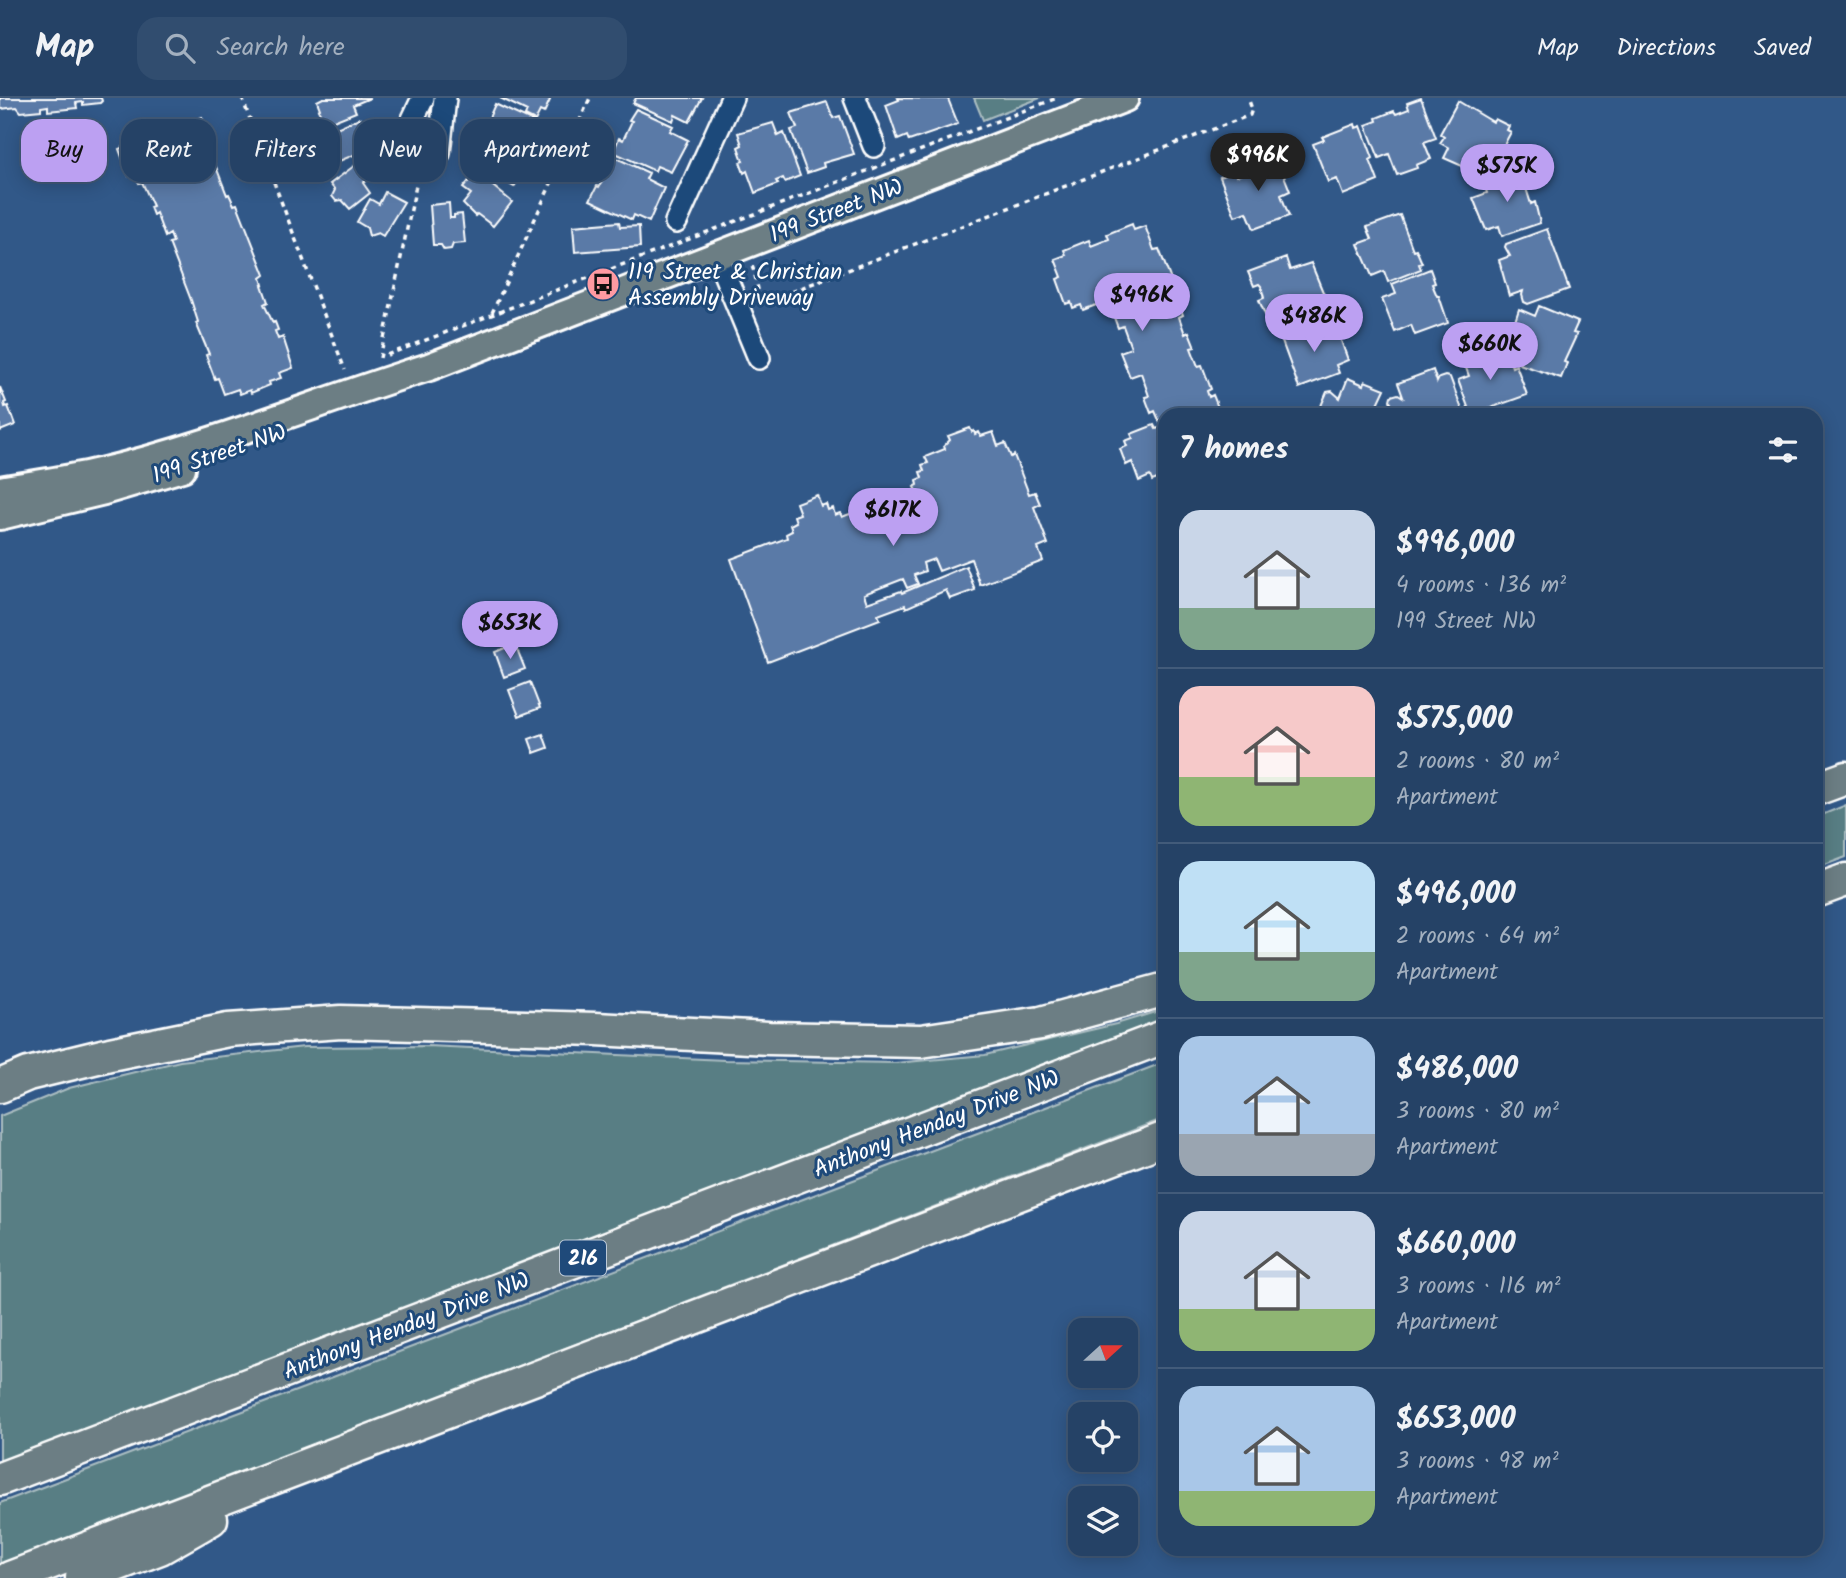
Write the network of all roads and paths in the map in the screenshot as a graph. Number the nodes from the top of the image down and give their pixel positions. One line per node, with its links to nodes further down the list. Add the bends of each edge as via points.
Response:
1 (242, 98): 20 (path, via 345,370)
2 (423, 98): 10 (street)
3 (445, 98): 11 (street)
4 (590, 98): 17 (path)
5 (855, 98): 12 (street)
6 (1057, 98): 17 (path)
7 (1125, 98): 15 (main road, 199 Street NW)
8 (1248, 98): 15 (path, via 1250,115 762,303)
9 (734, 100): 14 (street)
10 (413, 119)
11 (443, 119)
12 (874, 146)
13 (417, 182): 17 (path, via 380,358)
14 (676, 222)
15 (745, 245): 16 (main road, 199 Street NW)
16 (717, 256): 18 (street); 19 (main road, 199 Street NW)
17 (491, 314)
18 (759, 358)
19 (429, 367): 21 (main road, 199 Street NW, via 205,443 99,472); 22 (main road, 199 Street NW, via 353,404 234,452)
20 (333, 374)
21 (0, 490)
22 (0, 516)
23 (1846, 778): 24 (highway)
24 (1823, 786)
25 (1846, 880): 26 (highway)
26 (1823, 888)
27 (1158, 991): 29 (highway, via 1041,1023 921,1041 341,1022 228,1030 28,1074)
28 (1158, 1039): 32 (highway, Anthony Henday Drive NW / 216)
29 (0, 1086)
30 (1158, 1141): 31 (highway)
31 (304, 1467): 33 (highway); 34 (highway, via 160,1548)
32 (0, 1479)
33 (10, 1578)
34 (82, 1578)

